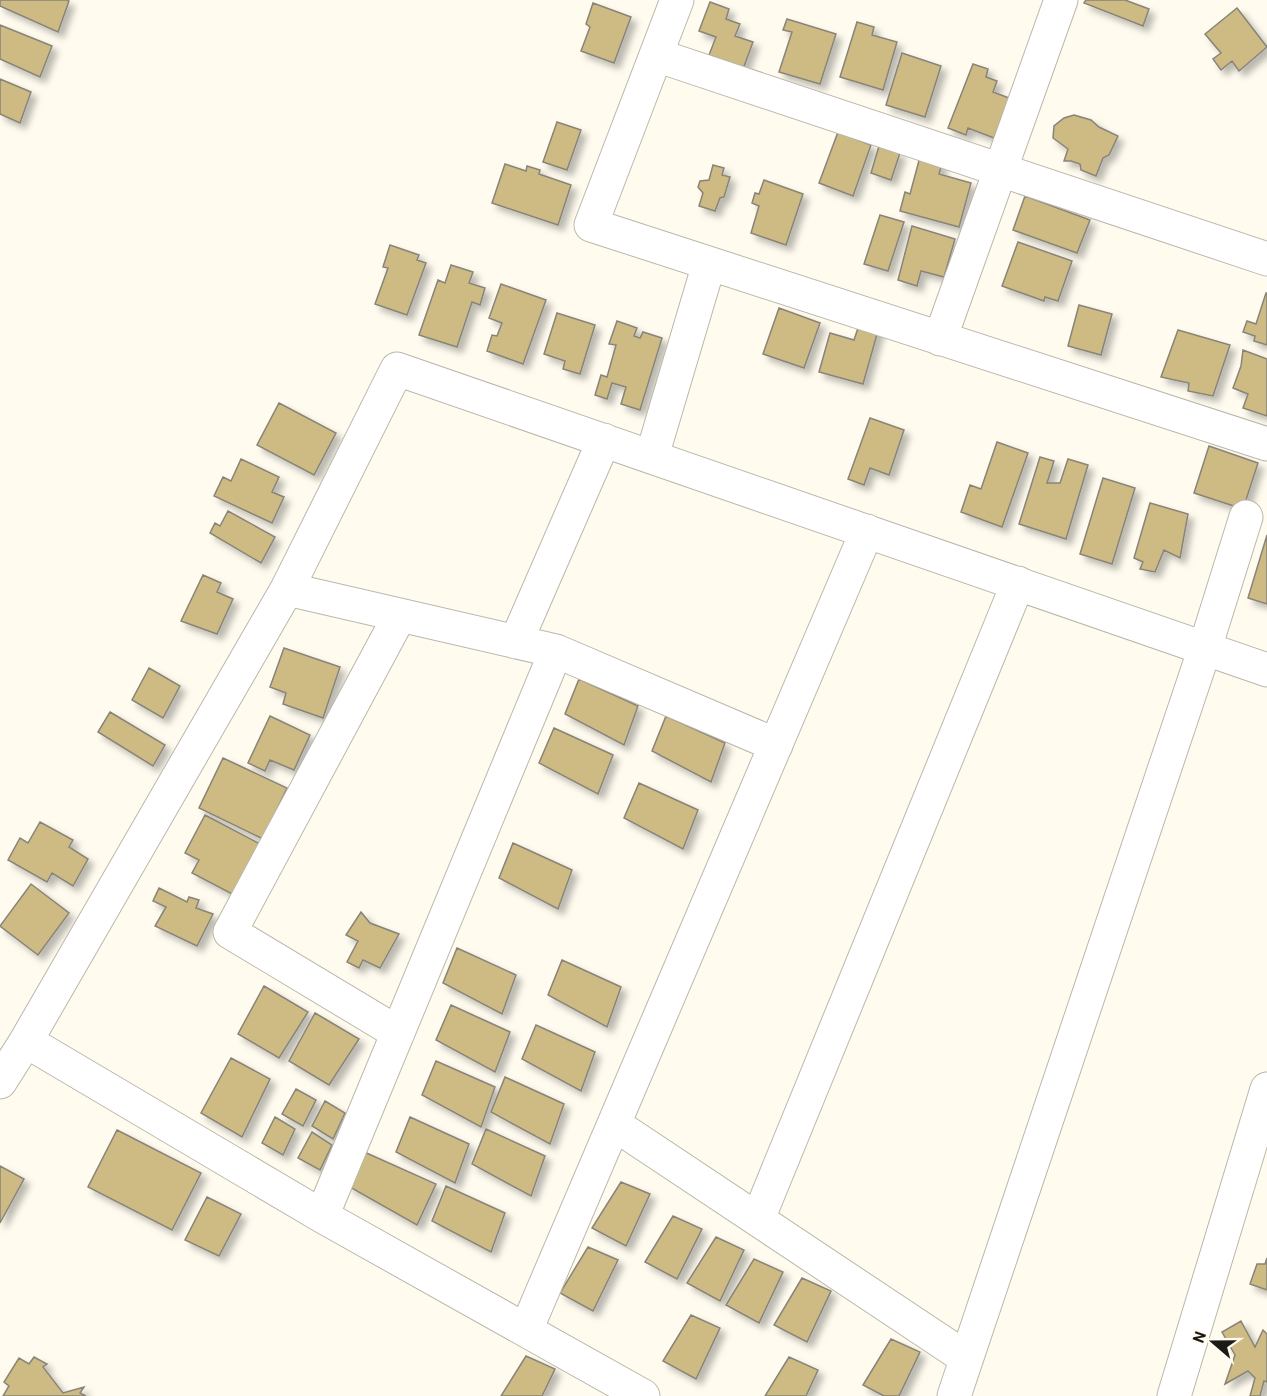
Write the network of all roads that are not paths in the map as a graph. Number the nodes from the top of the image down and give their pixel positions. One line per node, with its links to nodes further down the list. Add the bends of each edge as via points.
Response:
1 (677, 0): 3 (street)
2 (1061, 0): 4 (street)
3 (656, 55): 4 (street); 6 (street, via 591,225)
4 (1000, 170): 5 (street); 7 (street)
5 (1267, 259)
6 (709, 264): 7 (street); 10 (street)
7 (940, 339): 9 (street)
8 (604, 440): 10 (street); 14 (street, via 397,369); 16 (street)
9 (1267, 444)
10 (652, 456): 12 (street)
11 (1246, 517): 17 (street)
12 (867, 531): 13 (street); 20 (street)
13 (1018, 583): 17 (street); 27 (street)
14 (287, 589): 15 (street); 22 (street)
15 (400, 615): 16 (street); 21 (street, via 230,932)
16 (516, 642): 18 (street)
17 (1205, 648): 19 (street); 29 (street)
18 (556, 651): 20 (street); 21 (street)
19 (1267, 670)
20 (776, 745): 25 (street)
21 (398, 1033): 26 (street)
22 (26, 1041): 23 (street); 26 (street)
23 (0, 1082)
24 (1267, 1089): 32 (street)
25 (614, 1124): 27 (street); 28 (street)
26 (322, 1216): 28 (street)
27 (758, 1219): 29 (street)
28 (526, 1330): 30 (street)
29 (966, 1358): 31 (street)
30 (643, 1396)
31 (954, 1396)
32 (1174, 1396)

